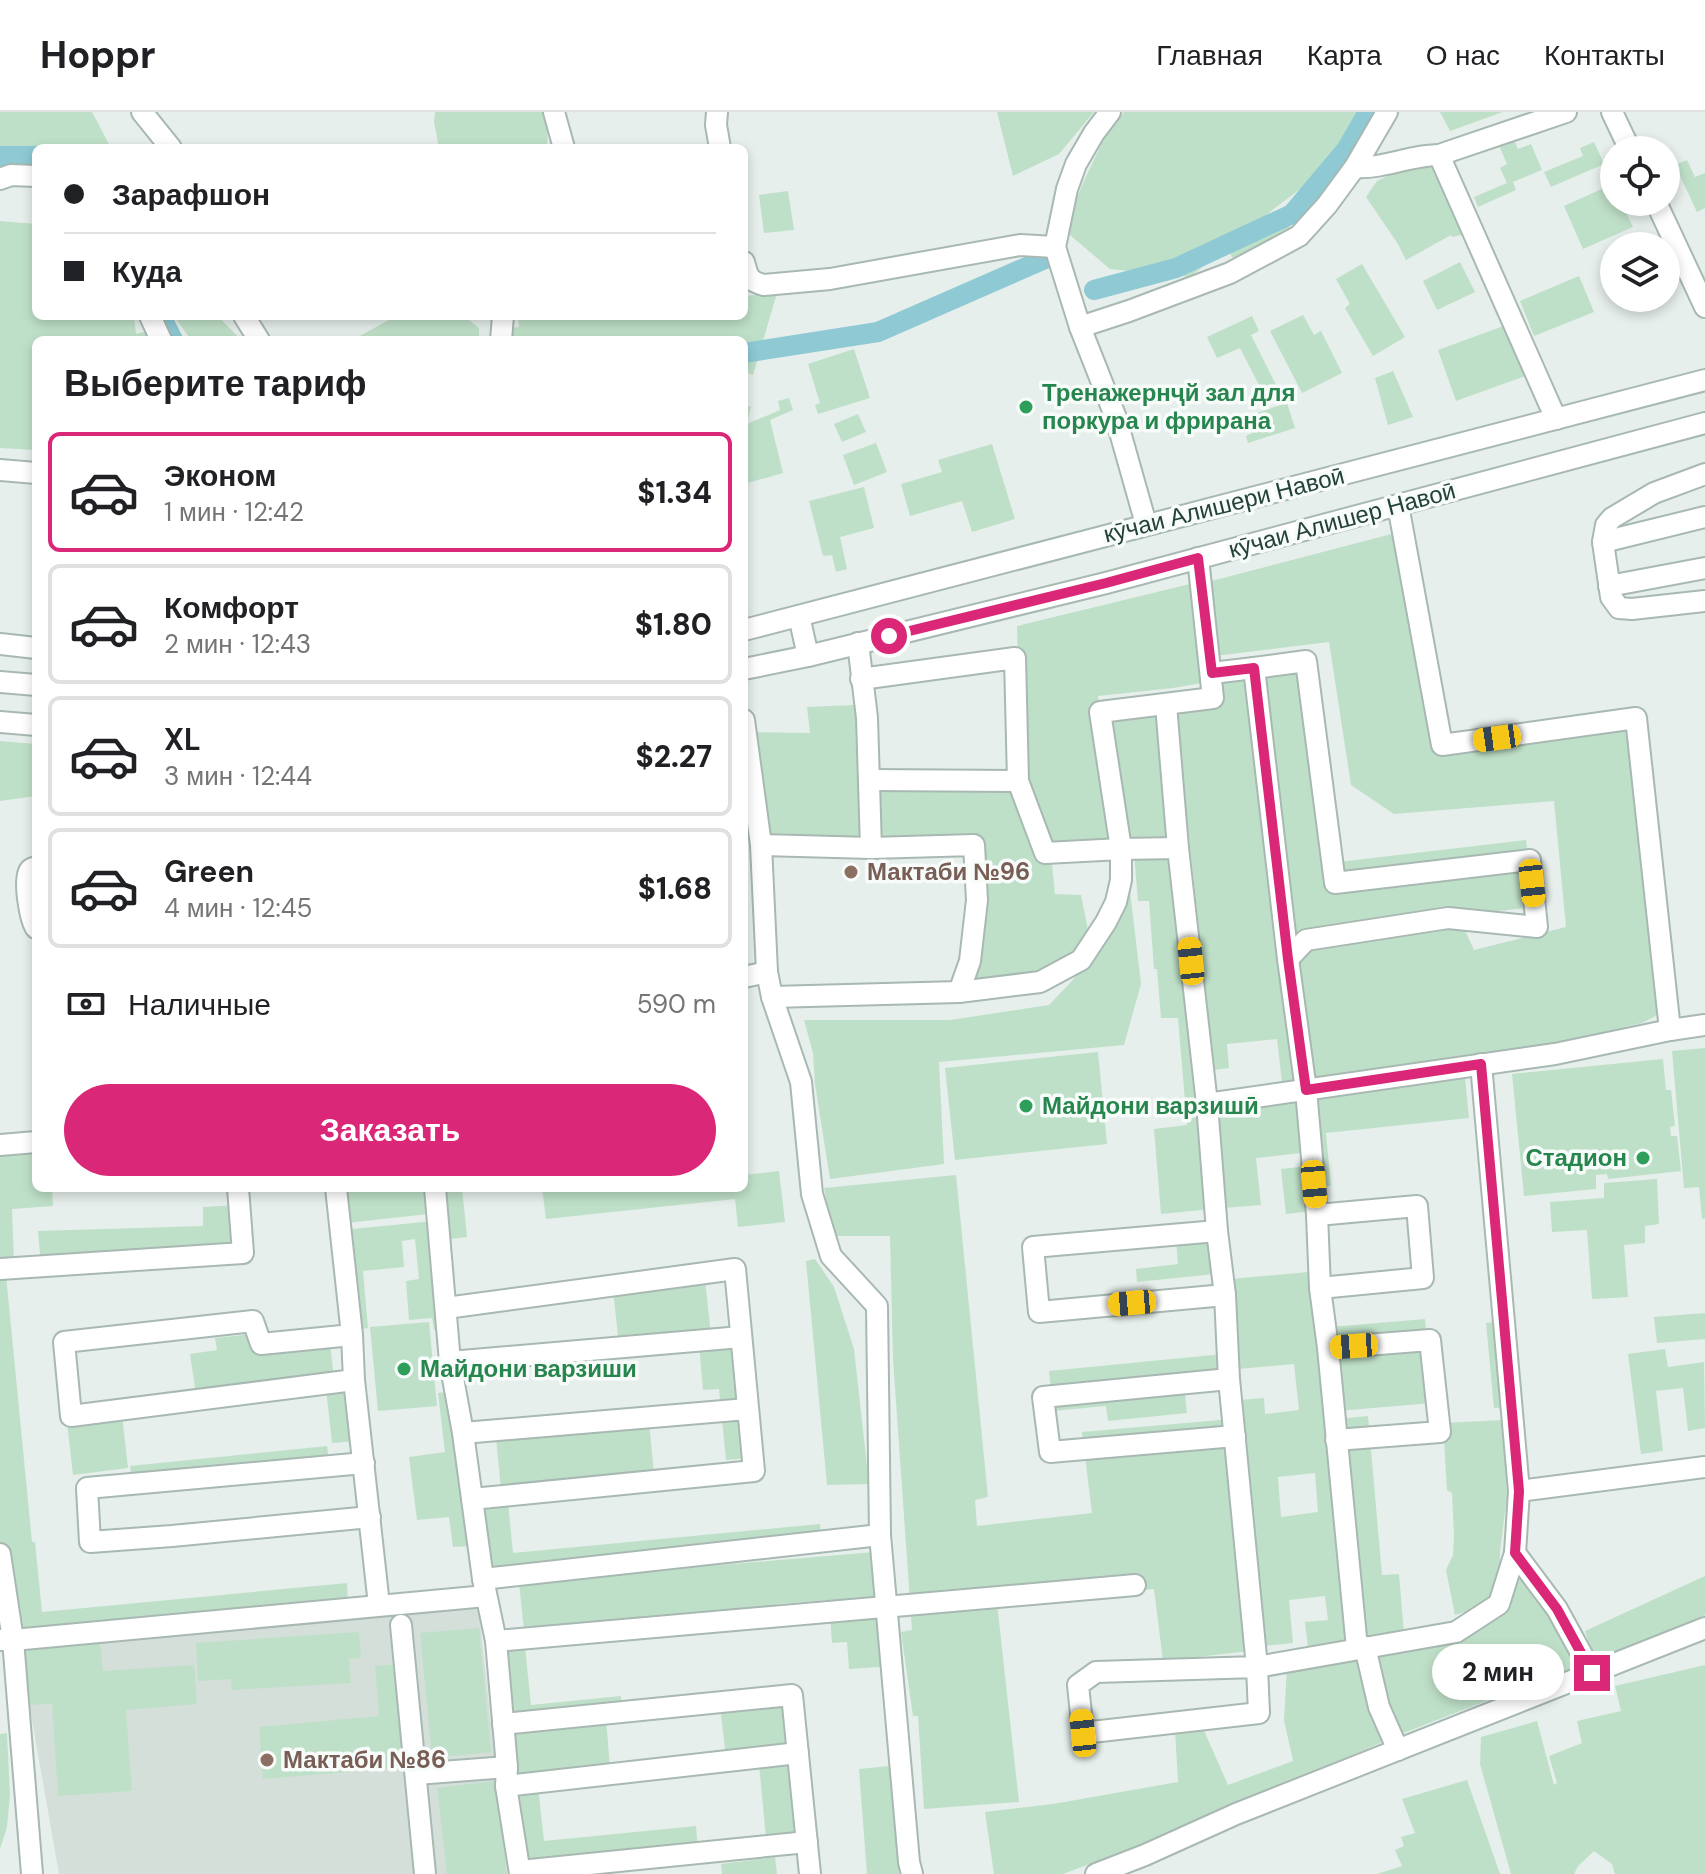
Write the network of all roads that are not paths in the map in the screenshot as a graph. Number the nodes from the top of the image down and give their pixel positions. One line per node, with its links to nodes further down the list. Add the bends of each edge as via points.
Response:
1 (142, 112): 9 (street)
2 (554, 112): 10 (street)
3 (720, 112): 11 (street)
4 (1110, 112): 17 (street, via 1076,164)
5 (1387, 112): 13 (street)
6 (1566, 112): 12 (street)
7 (1612, 112): 8 (street)
8 (1623, 136)
9 (168, 144)
10 (563, 144)
11 (721, 144)
12 (1439, 155): 13 (street); 22 (street)
13 (1355, 167): 20 (street, via 1299,236 1230,273)
14 (32, 176): 15 (street)
15 (0, 179)
16 (1663, 216): 19 (street)
17 (1055, 247): 18 (street, via 1020,245 830,279 764,285); 20 (street)
18 (748, 273)
19 (1705, 307)
20 (1080, 327): 29 (street, via 1116,418)
21 (1705, 380): 22 (street, кӯчаи Алишери Навоӣ)
22 (1556, 419): 29 (street, кӯчаи Алишери Навоӣ)
23 (1705, 423): 27 (street, кӯчаи Алишер Навоӣ)
24 (0, 470): 25 (street)
25 (32, 473)
26 (1705, 474): 30 (street, via 1654,493 1612,518)
27 (1398, 505): 31 (street, кӯчаи Алишер Навоӣ); 65 (street, via 1442,745 1636,718)
28 (1705, 517): 30 (street)
29 (1146, 524): 35 (street, кӯчаи Алишери Навоӣ)
30 (1603, 542): 33 (street)
31 (1198, 558): 37 (street, кӯчаи Алишер Навоӣ); 43 (street)
32 (1705, 568): 33 (street)
33 (1609, 586): 34 (street, via 1619,608)
34 (1705, 601)
35 (799, 616): 36 (street, кӯчаи Алишери Навоӣ); 40 (street)
36 (748, 629)
37 (858, 643): 40 (street, кӯчаи Алишер Навоӣ); 44 (street)
38 (0, 644): 39 (street)
39 (32, 648)
40 (808, 656): 41 (street, кӯчаи Алишер Навоӣ)
41 (748, 668)
42 (1254, 668): 43 (street); 59 (street); 59 (street, via 1306,661 1335,883 1530,860 1537,927 1448,918 1306,940)
43 (1212, 673): 47 (street, via 1213,698)
44 (861, 679): 51 (street); 52 (street, via 1015,658)
45 (0, 682): 46 (street)
46 (32, 685)
47 (1166, 705): 55 (street); 56 (street, via 1100,712)
48 (0, 722): 49 (street)
49 (32, 725)
50 (748, 749): 53 (street)
51 (869, 780): 52 (street); 54 (street)
52 (1018, 781): 56 (street, via 1045,853)
53 (761, 845): 54 (street); 60 (street)
54 (871, 848): 62 (street, via 974,845 977,900 970,961)
55 (1178, 848): 56 (street); 68 (street)
56 (1121, 849): 62 (street, via 1116,902 1081,960 1040,982)
57 (32, 868): 58 (street, via 27,886)
58 (32, 922)
59 (1288, 959): 67 (street)
60 (767, 972): 61 (street); 63 (street)
61 (748, 976)
62 (959, 992): 63 (street)
63 (772, 997): 95 (street, via 801,1082 812,1194 831,1256 877,1306)
64 (1705, 1025): 65 (street)
65 (1670, 1030): 66 (street)
66 (1481, 1064): 67 (street); 92 (street)
67 (1306, 1090): 68 (street); 74 (street)
68 (1207, 1104): 75 (street)
69 (32, 1142): 70 (street)
70 (0, 1145)
71 (238, 1192): 76 (street, via 243,1253)
72 (336, 1192): 80 (street)
73 (435, 1192): 79 (street)
74 (1317, 1215): 77 (street); 77 (street, via 1417,1206 1423,1278)
75 (1217, 1231): 78 (street); 78 (street, via 1033,1247 1039,1312)
76 (0, 1269)
77 (1320, 1288): 82 (street)
78 (1225, 1295): 84 (street)
79 (446, 1308): 81 (street, via 735,1269); 83 (street)
80 (352, 1335): 85 (street); 85 (street, via 261,1344 253,1321 64,1342 71,1416)
81 (741, 1337): 83 (street); 86 (street)
82 (1328, 1348): 89 (street); 89 (street, via 1430,1340 1440,1432)
83 (450, 1362): 87 (street)
84 (1229, 1379): 88 (street); 88 (street, via 1043,1397 1050,1452)
85 (354, 1380): 90 (street)
86 (747, 1409): 87 (street); 93 (street, via 754,1471)
87 (463, 1433): 93 (street)
88 (1235, 1436): 107 (street)
89 (1336, 1440): 106 (street)
90 (364, 1463): 94 (street); 94 (street, via 87,1488 90,1542)
91 (1705, 1467): 92 (street)
92 (1519, 1491): 96 (street)
93 (472, 1499): 99 (street)
94 (370, 1517): 100 (street)
95 (880, 1535): 99 (street); 101 (street)
96 (1515, 1553): 106 (street, via 1499,1604 1456,1632); 108 (street, via 1557,1609)
97 (0, 1554): 104 (street)
98 (1135, 1585): 101 (street)
99 (485, 1588): 100 (street); 105 (street)
100 (379, 1605): 104 (street)
101 (888, 1607): 105 (street); 119 (street)
102 (401, 1625): 112 (street)
103 (1705, 1628): 108 (street)
104 (7, 1640): 116 (street)
105 (496, 1641): 109 (street)
106 (1361, 1647): 107 (street); 110 (street)
107 (1257, 1667): 107 (street, via 1096,1672 1078,1685 1083,1733 1259,1713)
108 (1592, 1673): 110 (street)
109 (503, 1724): 111 (street, via 792,1695); 113 (street)
110 (1398, 1750): 120 (street)
111 (798, 1753): 113 (street); 114 (street)
112 (416, 1774): 113 (street); 117 (street)
113 (507, 1776): 115 (street)
114 (807, 1842): 115 (street); 118 (street)
115 (520, 1872)
116 (32, 1874)
117 (425, 1874)
118 (810, 1874)
119 (912, 1874)
120 (1096, 1874)

